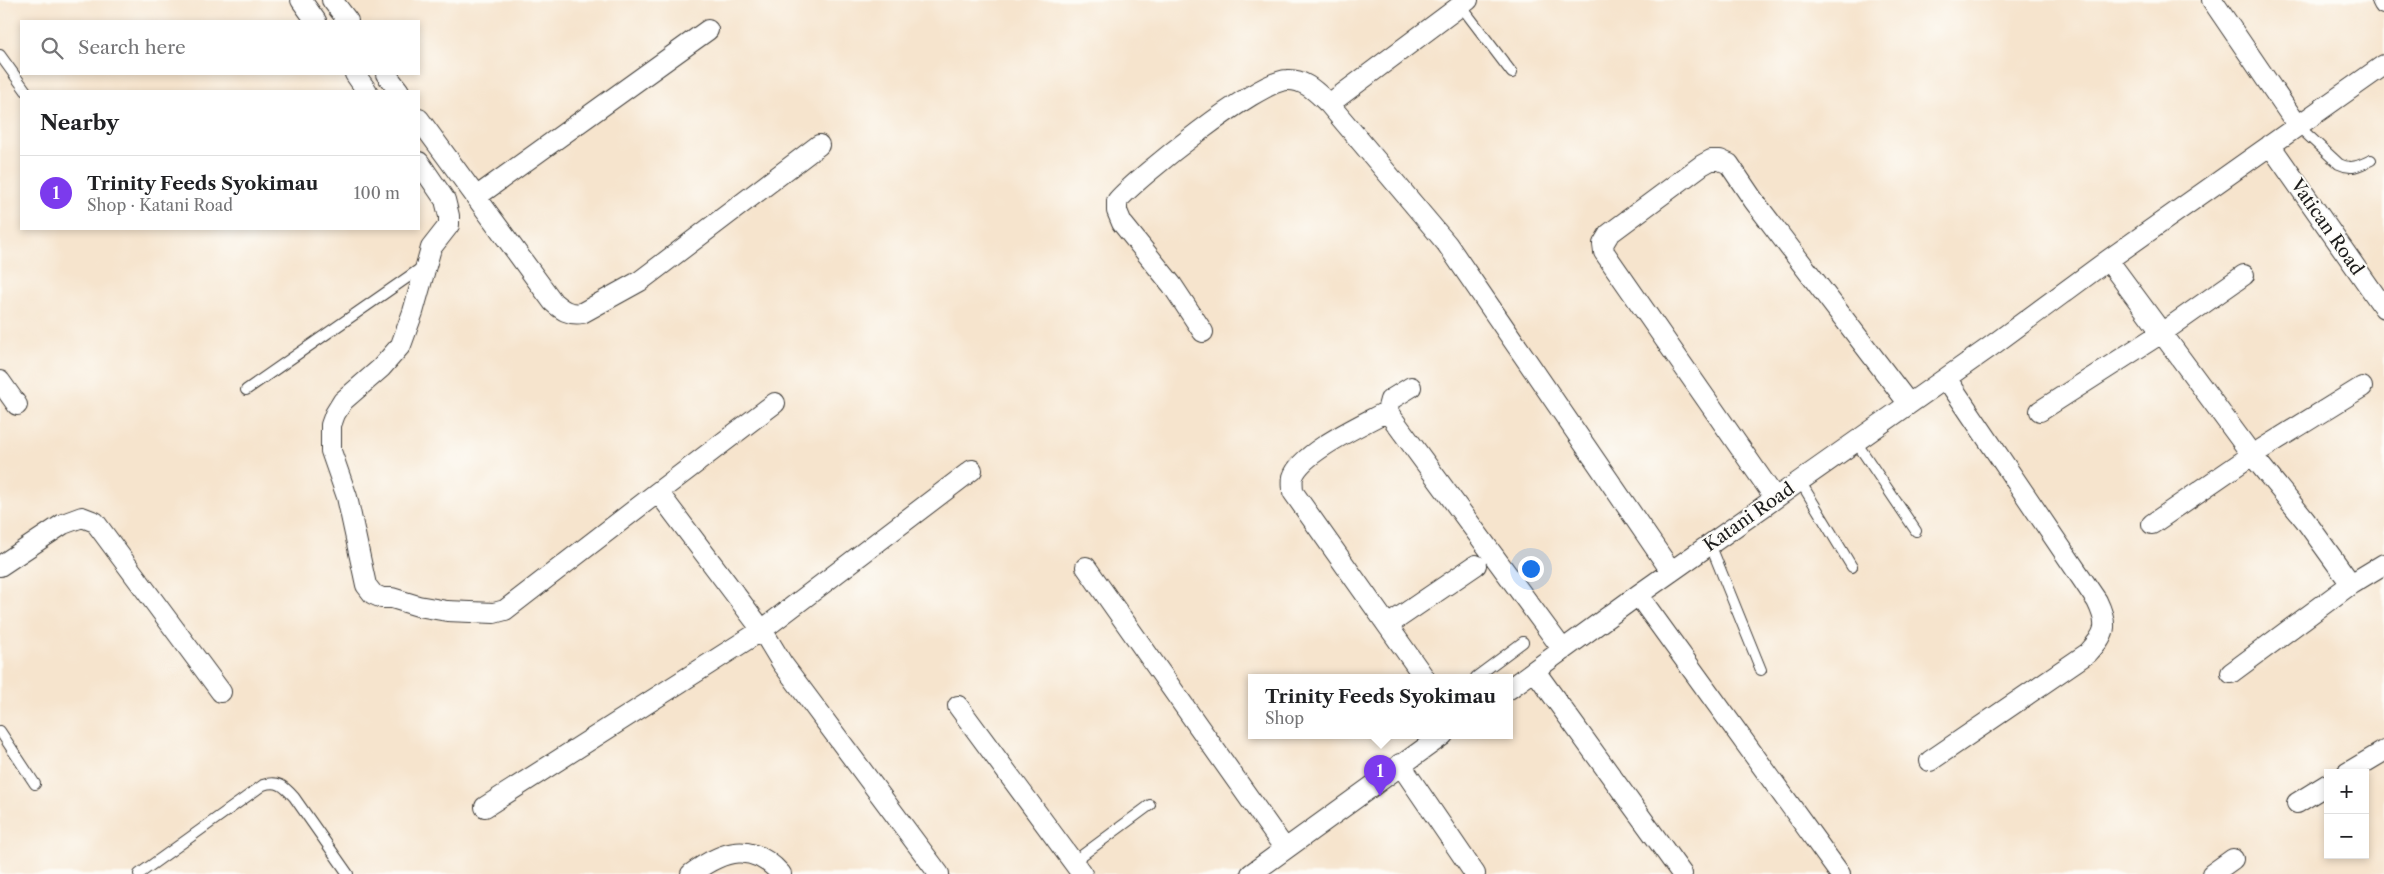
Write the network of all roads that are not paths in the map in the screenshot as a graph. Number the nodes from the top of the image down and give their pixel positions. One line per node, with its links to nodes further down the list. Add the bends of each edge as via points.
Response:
1 (300, 0): 7 (street)
2 (332, 0): 8 (street)
3 (2212, 0): 20 (street)
4 (2382, 0): 6 (street)
5 (1464, 3): 12 (lane); 18 (street)
6 (2384, 4)
7 (315, 20)
8 (347, 20)
9 (708, 30): 25 (street)
10 (0, 56): 15 (lane)
11 (2384, 64): 20 (street, Katani Road)
12 (1512, 73)
13 (355, 75): 16 (street)
14 (387, 75): 17 (street)
15 (25, 90)
16 (366, 90)
17 (398, 90)
18 (1329, 104): 30 (street, via 1306,84 1288,80 1268,85 1171,153 1117,202 1122,223 1172,285); 56 (street, via 1447,244)
19 (420, 120): 25 (street)
20 (2298, 126): 21 (street, Katani Road); 23 (lane, via 2347,168)
21 (2270, 145): 26 (street, Katani Road); 29 (street, Vatican Road)
22 (819, 146): 25 (street, via 640,281 582,313 563,311 553,302)
23 (2371, 160)
24 (420, 163): 27 (street, via 445,200 449,216 449,225 430,248)
25 (476, 197)
26 (2108, 260): 31 (street); 32 (street, Katani Road)
27 (425, 265): 36 (lane); 46 (street, via 413,312 400,344 381,368 343,402 331,425 331,451 347,497 361,571 373,594 447,611 504,610)
28 (2244, 275): 31 (street)
29 (2384, 308)
30 (1204, 332)
31 (2163, 332): 41 (street); 43 (street)
32 (1946, 378): 38 (street, Katani Road); 74 (street, via 2097,600 2104,615 2105,629 2101,639 2088,653)
33 (0, 381): 39 (street)
34 (2362, 387): 43 (street)
35 (1411, 388): 40 (street, via 1390,400)
36 (246, 390)
37 (775, 403): 46 (street)
38 (1909, 404): 42 (street, Katani Road); 47 (street, via 1729,164 1710,160 1702,165 1609,234 1603,244 1604,252)
39 (17, 405)
40 (1387, 411): 59 (street, via 1313,453 1300,464 1293,477 1293,492); 62 (street)
41 (2040, 411)
42 (1856, 442): 45 (street, Katani Road); 49 (lane)
43 (2252, 455): 48 (street); 57 (street)
44 (972, 470): 60 (street)
45 (1800, 481): 47 (street, Katani Road); 55 (lane)
46 (658, 492): 60 (street)
47 (1776, 498): 50 (street, Katani Road)
48 (2152, 524)
49 (1916, 531)
50 (1710, 544): 56 (street, Katani Road); 63 (lane)
51 (2384, 564): 57 (street)
52 (1476, 565): 59 (street)
53 (0, 566): 69 (street, via 63,524 82,517 95,522)
54 (1086, 567): 82 (street)
55 (1852, 567)
56 (1671, 571): 58 (street, Katani Road)
57 (2351, 584): 65 (street)
58 (1638, 595): 62 (street, Katani Road); 93 (street)
59 (1388, 625): 66 (street)
60 (762, 630): 81 (street); 89 (street, via 782,663)
61 (1523, 642): 67 (lane)
62 (1563, 650): 64 (street, Katani Road)
63 (1761, 670)
64 (1535, 671): 68 (street, Katani Road); 92 (street)
65 (2231, 673)
66 (1422, 674)
67 (1480, 674)
68 (1513, 686)
69 (221, 692)
70 (958, 706): 84 (street)
71 (0, 731): 77 (lane)
72 (1437, 739): 75 (street)
73 (2384, 751): 76 (street)
74 (1930, 761)
75 (1400, 764): 82 (street); 91 (street)
76 (2354, 769)
77 (35, 784)
78 (2324, 786): 79 (street)
79 (2297, 803)
80 (1150, 805): 84 (lane)
81 (486, 807)
82 (1285, 849): 90 (street)
83 (2234, 859): 94 (street)
84 (1078, 868)
85 (139, 874): 86 (lane, via 263,785 275,783 294,797)
86 (348, 874)
87 (691, 874): 88 (street, via 733,852 752,852)
88 (781, 874)
89 (939, 874)
90 (1251, 874)
91 (1475, 874)
92 (1682, 874)
93 (1840, 874)
94 (2212, 874)

